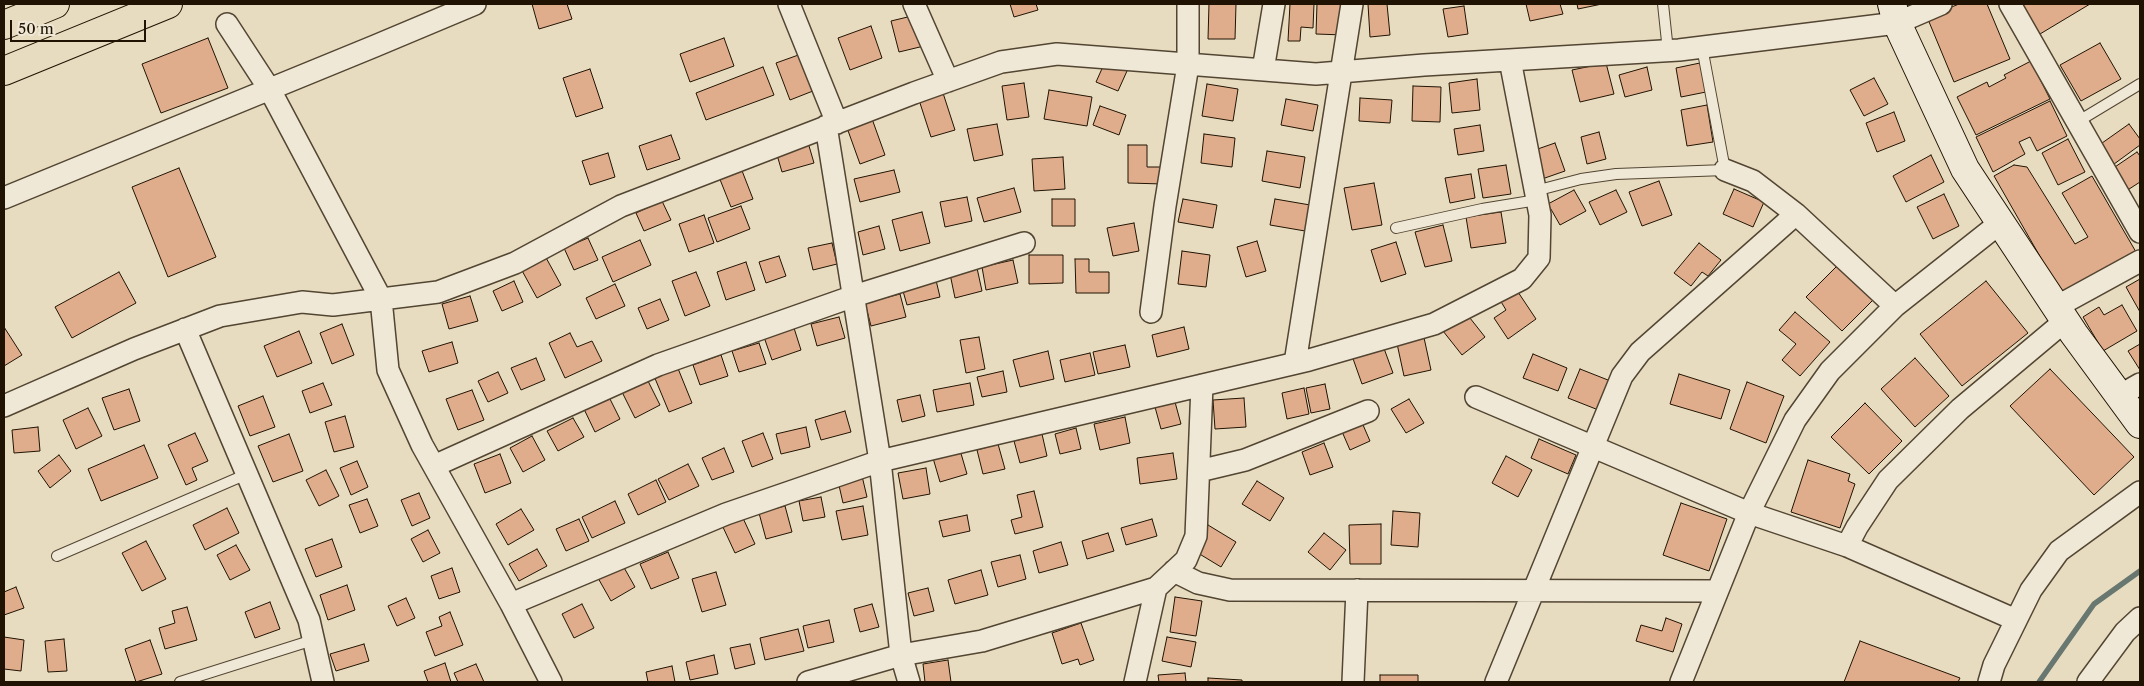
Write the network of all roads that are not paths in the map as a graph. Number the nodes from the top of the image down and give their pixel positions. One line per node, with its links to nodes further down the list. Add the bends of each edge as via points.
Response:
1 (55, 4): 14 (highway)
2 (168, 4): 20 (highway)
3 (475, 4): 24 (street)
4 (789, 4): 26 (street)
5 (914, 4): 22 (street)
6 (1188, 4): 18 (street)
7 (1274, 4): 19 (street)
8 (1352, 4): 21 (street)
9 (1663, 4): 16 (lane)
10 (1941, 4): 12 (street)
11 (2010, 4): 25 (street)
12 (1894, 14): 15 (street); 31 (street, via 1965,169)
13 (227, 24): 24 (street)
14 (4, 25)
15 (1702, 47): 16 (street); 27 (lane)
16 (1668, 50): 17 (street)
17 (1510, 60): 21 (street); 28 (street)
18 (1188, 65): 19 (street); 22 (street, via 1057,54 1001,62); 39 (street)
19 (1263, 70): 21 (street, via 1316,74)
20 (4, 71)
21 (1340, 72): 42 (street)
22 (948, 81): 26 (street)
23 (2140, 84): 25 (lane)
24 (270, 90): 29 (street); 37 (street)
25 (2077, 122): 33 (street)
26 (832, 124): 36 (street); 37 (street, via 621,206 507,266 438,292)
27 (1725, 170): 28 (lane, via 1616,174 1581,179); 30 (street, via 1753,181)
28 (1536, 195): 32 (lane); 42 (street, via 1540,215 1539,258 1522,279 1434,324)
29 (4, 198)
30 (1796, 214): 38 (street); 49 (street, via 1640,352 1622,376)
31 (2000, 223): 38 (street); 40 (street)
32 (1396, 228)
33 (2140, 232)
34 (1024, 243): 36 (street)
35 (2140, 260): 40 (street)
36 (854, 296): 50 (street); 51 (street, via 658,366)
37 (381, 299): 41 (street, via 333,304 302,302 220,316); 51 (street, via 388,370)
38 (1895, 306): 55 (street, via 1825,378 1795,420)
39 (1151, 312)
40 (2060, 314): 44 (street); 56 (street, via 1888,480)
41 (186, 329): 46 (street); 53 (street)
42 (1295, 363): 43 (street)
43 (1202, 385): 50 (street); 52 (street)
44 (2130, 390): 48 (street)
45 (1476, 397): 49 (street)
46 (4, 406)
47 (1368, 411): 52 (street, via 1245,460)
48 (2140, 424)
49 (1592, 447): 55 (street); 61 (street)
50 (880, 461): 63 (street, via 726,514); 67 (street)
51 (434, 466): 63 (street)
52 (1199, 471): 58 (street, via 1196,536 1186,560)
53 (247, 474): 57 (lane); 66 (street, via 309,620)
54 (2140, 492): 65 (street, via 2059,551 2031,590)
55 (1749, 513): 56 (street); 62 (street)
56 (1847, 546): 65 (street)
57 (58, 556)
58 (1174, 571): 59 (street); 60 (street, via 1198,583 1230,590)
59 (1156, 588): 67 (street, via 982,641); 73 (street)
60 (1357, 590): 61 (street); 74 (street)
61 (1533, 590): 62 (street); 75 (street)
62 (1718, 591): 76 (street)
63 (511, 604): 70 (street)
64 (2140, 618): 78 (street, via 2124,632)
65 (2016, 620): 77 (street)
66 (313, 640): 68 (lane); 69 (street)
67 (901, 655): 71 (street); 72 (street)
68 (180, 682)
69 (323, 682)
70 (551, 682)
71 (808, 682)
72 (909, 682)
73 (1135, 682)
74 (1353, 682)
75 (1496, 682)
76 (1682, 682)
77 (1989, 682)
78 (2088, 682)

